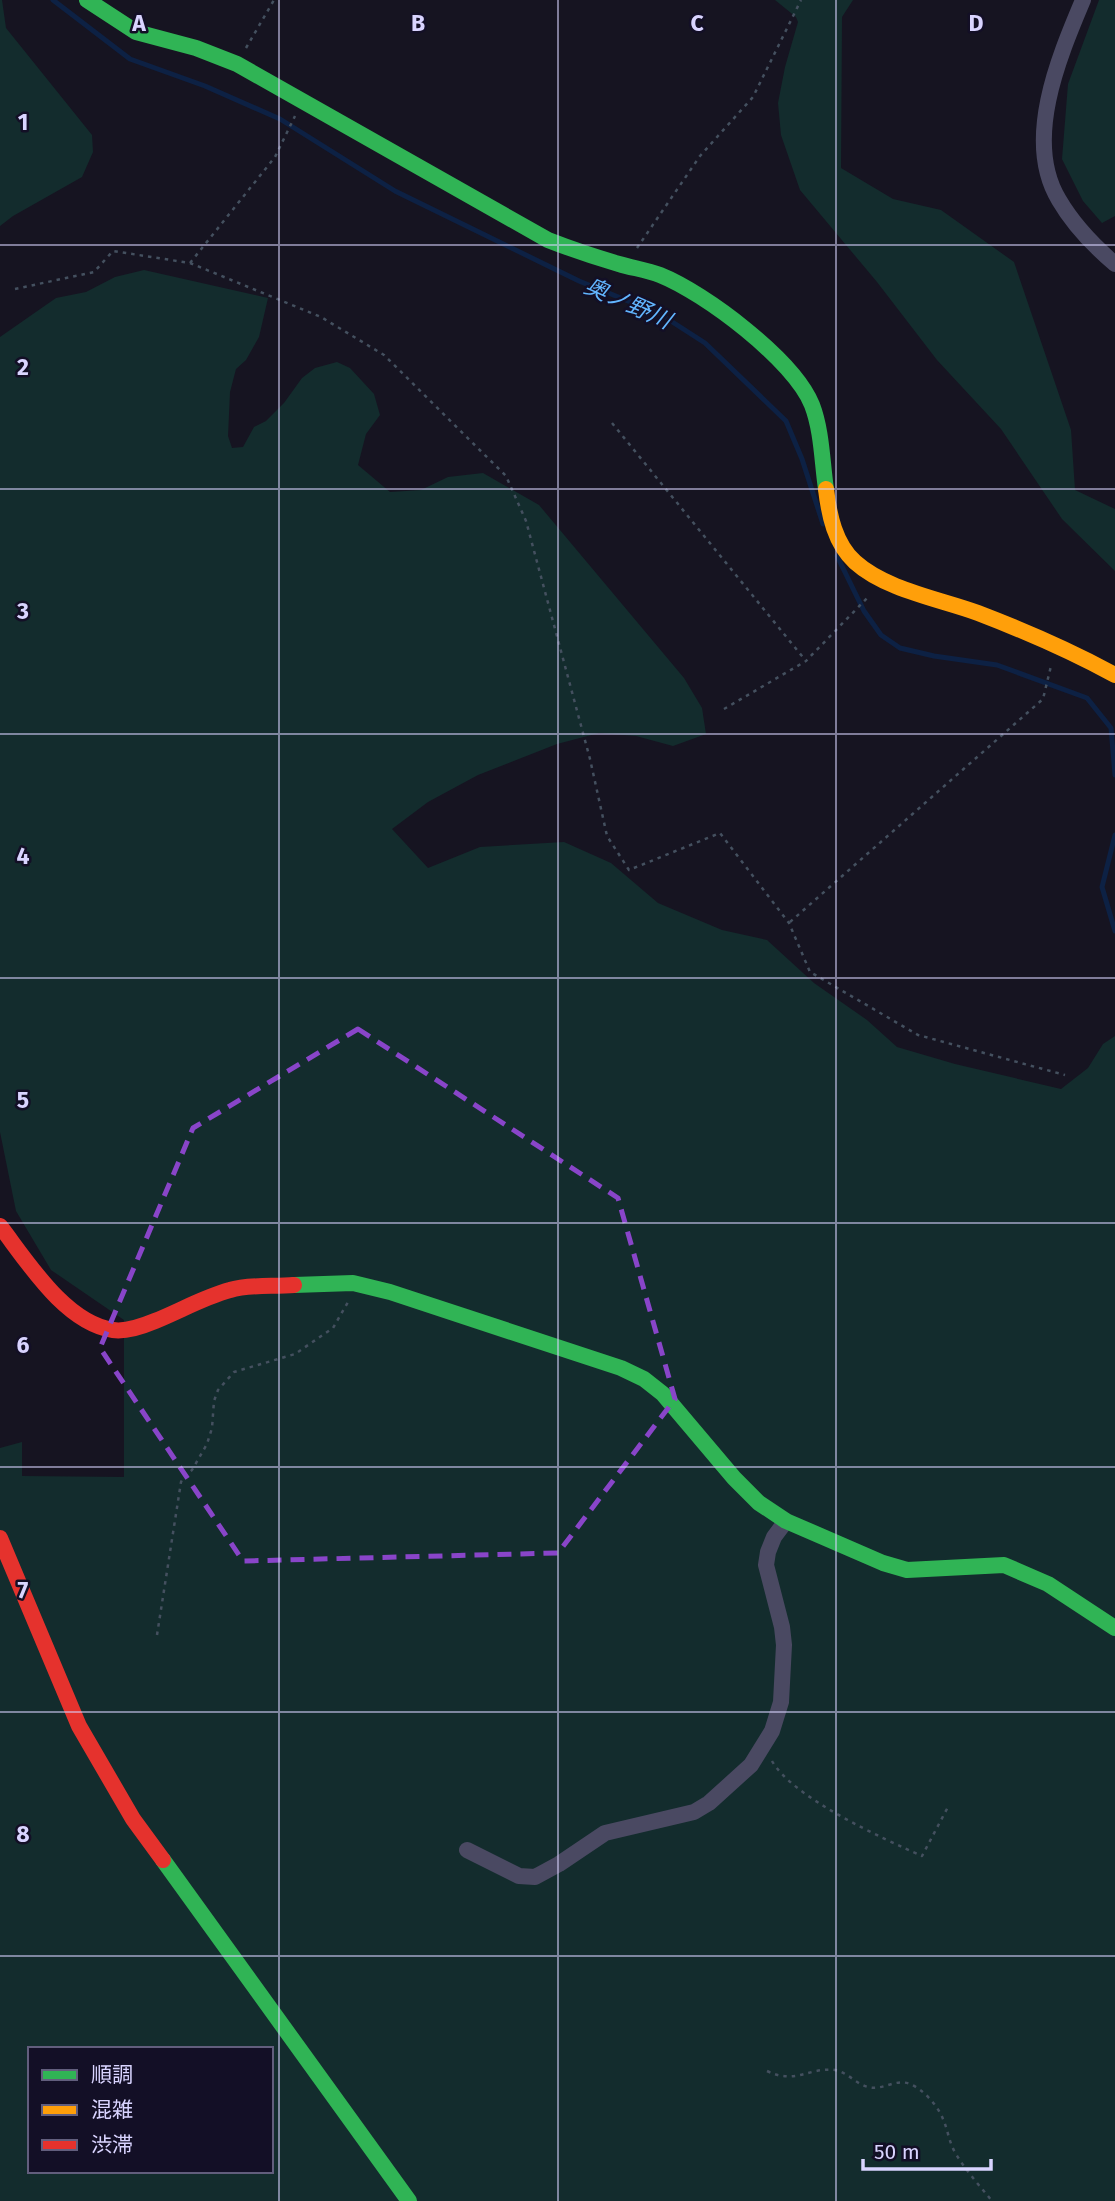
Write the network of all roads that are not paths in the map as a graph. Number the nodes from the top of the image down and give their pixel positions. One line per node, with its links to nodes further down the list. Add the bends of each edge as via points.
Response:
1 (87, 0): 4 (street, via 136,32 237,64 548,240 663,276 690,290 769,352 799,384 814,412 832,524 854,562 884,580 979,613 1084,657)
2 (1083, 0): 3 (street, via 1053,75 1044,154 1058,199)
3 (1115, 264)
4 (1115, 675)
5 (0, 1226): 6 (street, via 69,1309 114,1330 153,1322 232,1289 358,1284 621,1368 663,1394 734,1478)
6 (786, 1521): 8 (street, via 907,1570 1004,1565 1019,1569); 9 (street, via 774,1538 766,1564 784,1645 781,1702 772,1731 751,1765 694,1812 605,1833 535,1877 519,1876)
7 (0, 1538): 10 (street, via 79,1726 133,1819)
8 (1115, 1628)
9 (467, 1850)
10 (409, 2201)

